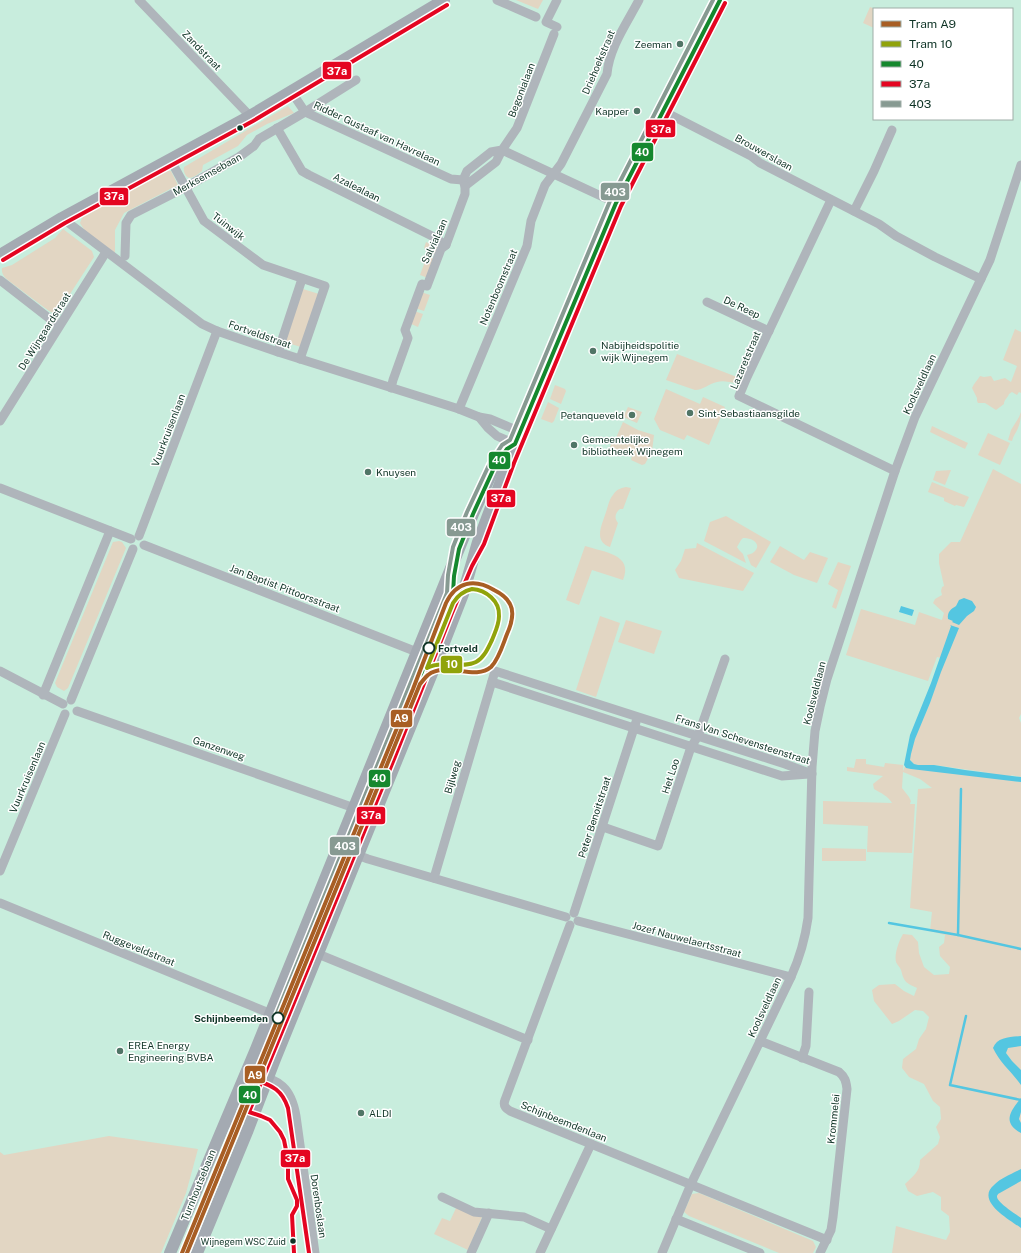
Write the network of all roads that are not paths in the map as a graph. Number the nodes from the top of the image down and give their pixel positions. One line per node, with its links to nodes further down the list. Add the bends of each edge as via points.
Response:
1 (139, 0): 12 (street, Zandstraat)
2 (444, 0): 9 (main road)
3 (557, 0): 15 (street, Begonialaan, via 546,22 556,31 518,128)
4 (639, 0): 18 (street, Driehoekstraat, via 614,48 608,62 607,74)
5 (720, 0): 10 (main road, Turnhoutsebaan)
6 (500, 1): 7 (street)
7 (536, 17)
8 (356, 80): 11 (street, Merksemsebaan)
9 (291, 91): 11 (street, Ridder Gustaaf van Havrelaan); 12 (main road)
10 (663, 111): 21 (street, Brouwerslaan); 22 (main road, Turnhoutsebaan)
11 (305, 112): 13 (street, Merksemsebaan); 19 (street, Ridder Gustaaf van Havrelaan)
12 (250, 116): 16 (main road)
13 (277, 128): 20 (street, Merksemsebaan, via 239,157); 25 (street, Azalealaan, via 302,171)
14 (892, 130): 23 (street)
15 (502, 150): 18 (street); 19 (street, via 491,152 467,171)
16 (170, 159): 20 (street, Tuinwijk); 24 (main road)
17 (1021, 165): 30 (street, Koolsveldlaan, via 990,260)
18 (554, 173): 22 (street); 39 (street, Notenboomstraat, via 545,185 531,221 527,246)
19 (464, 183): 25 (street, Salvialaan, via 466,194)
20 (186, 187): 28 (street, Merksemsebaan, via 131,215 126,223); 29 (street, Tuinwijk, via 204,221 263,265)
21 (831, 200): 23 (street, Brouwerslaan); 35 (street, Lazaretstraat)
22 (616, 203): 42 (main road, Turnhoutsebaan)
23 (854, 211): 30 (street, Brouwerslaan, via 935,257)
24 (62, 218): 26 (street, Fortveldstraat); 27 (main road)
25 (446, 245): 38 (street, Salvialaan, via 441,249 427,286 422,284 405,330 408,338)
26 (106, 252): 33 (street, De Wijngaardstraat); 34 (street, Fortveldstraat, via 202,324)
27 (0, 255)
28 (125, 256)
29 (302, 279): 36 (street); 37 (street, Tuinwijk, via 325,286)
30 (981, 279): 44 (street, Koolsveldlaan, via 915,417)
31 (0, 280): 33 (street)
32 (707, 302): 35 (street, De Reep)
33 (59, 326): 41 (street, De Wijngaardstraat)
34 (217, 331): 36 (street, Fortveldstraat); 49 (street, Vuurkruisenlaan)
35 (769, 331): 44 (street, Lazaretstraat, via 739,396)
36 (278, 352): 37 (street, Fortveldstraat)
37 (300, 359): 38 (street, Fortveldstraat)
38 (391, 388): 39 (street, Fortveldstraat)
39 (459, 409): 40 (street, Fortveldstraat)
40 (479, 417): 42 (street, Fortveldstraat); 43 (street, Fortveldstraat, via 497,436)
41 (0, 421)
42 (520, 432): 43 (main road, Turnhoutsebaan)
43 (515, 444): 46 (main road, Turnhoutsebaan, via 494,468); 47 (main road, Turnhoutsebaan)
44 (894, 471): 64 (street, Koolsveldlaan, via 827,679 815,731)
45 (0, 488): 48 (street)
46 (473, 514): 47 (main road); 52 (main road, Turnhoutsebaan)
47 (487, 519): 66 (main road, Turnhoutsebaan, via 460,603)
48 (110, 531): 49 (street); 56 (street)
49 (135, 538): 50 (street, via 143,539); 51 (street, via 130,546)
50 (144, 545): 51 (street, via 139,550); 52 (street, Jan Baptist Pittoorsstraat)
51 (133, 549): 57 (street)
52 (417, 652): 65 (main road, Turnhoutsebaan)
53 (725, 659): 62 (street, Het Loo)
54 (0, 671): 56 (street)
55 (492, 682): 60 (street, Frans Van Schevensteenstraat, via 495,670); 61 (street, Frans Van Schevensteenstraat); 71 (street, Bijlweg)
56 (43, 695): 57 (street)
57 (67, 702): 58 (street, via 76,702); 59 (street, via 62,710)
58 (78, 711): 59 (street, via 71,716); 65 (street, Ganzenweg)
59 (65, 714): 70 (street, Vuurkruisenlaan)
60 (638, 716): 61 (street, Peter Benoitstraat); 62 (street, Frans Van Schevensteenstraat)
61 (634, 728): 63 (street, Frans Van Schevensteenstraat); 67 (street, Peter Benoitstraat)
62 (698, 736): 63 (street, Het Loo); 64 (street, Frans Van Schevensteenstraat)
63 (691, 747): 64 (street, Frans Van Schevensteenstraat, via 782,776); 67 (street, Het Loo, via 658,846)
64 (812, 774): 75 (street, Koolsveldlaan, via 806,934)
65 (353, 807): 66 (street, via 367,814); 68 (main road, Turnhoutsebaan)
66 (371, 825): 69 (main road, Turnhoutsebaan)
67 (602, 827): 73 (street, Peter Benoitstraat)
68 (338, 848): 69 (street); 77 (main road, Turnhoutsebaan)
69 (358, 856): 71 (street, Jozef Nauwelaertsstraat); 74 (main road, Turnhoutsebaan)
70 (0, 871)
71 (434, 878): 73 (street, Jozef Nauwelaertsstraat)
72 (0, 903): 77 (street, Ruggeveldstraat)
73 (572, 919): 75 (street, Jozef Nauwelaertsstraat); 78 (street, Peter Benoitstraat)
74 (318, 954): 78 (street); 82 (main road, Turnhoutsebaan)
75 (791, 977): 79 (street, Koolsveldlaan)
76 (809, 992): 80 (street, via 806,1046)
77 (270, 1013): 81 (main road, Turnhoutsebaan)
78 (528, 1040): 86 (street, Schijnbeemdenlaan, via 504,1105 510,1111)
79 (760, 1041): 80 (street, Krommelei); 87 (street, Koolsveldlaan)
80 (802, 1058): 92 (street, Krommelei, via 839,1072 844,1076 848,1089 833,1217)
81 (246, 1070): 82 (street, Dorenboslaan); 83 (main road, Turnhoutsebaan)
82 (268, 1078): 84 (main road, Turnhoutsebaan); 95 (street, Dorenboslaan, via 286,1088 294,1106)
83 (226, 1118): 84 (street, via 239,1116); 85 (street, via 236,1128); 93 (main road, Turnhoutsebaan)
84 (253, 1119): 85 (main road, Turnhoutsebaan)
85 (247, 1132): 94 (main road, Turnhoutsebaan)
86 (591, 1144): 87 (street, Schijnbeemdenlaan); 91 (street)
87 (691, 1184): 90 (street, Koolsveldlaan); 92 (street, Schijnbeemdenlaan)
88 (442, 1197): 89 (street, via 474,1212)
89 (489, 1213): 91 (street, via 524,1217); 96 (street)
90 (676, 1219): 98 (street, Koolsveldlaan); 99 (street)
91 (551, 1229): 97 (street)
92 (827, 1240): 100 (street, Krommelei)
93 (170, 1253)
94 (197, 1253)
95 (314, 1253)
96 (471, 1253)
97 (540, 1253)
98 (662, 1253)
99 (760, 1253)
100 (820, 1253)

